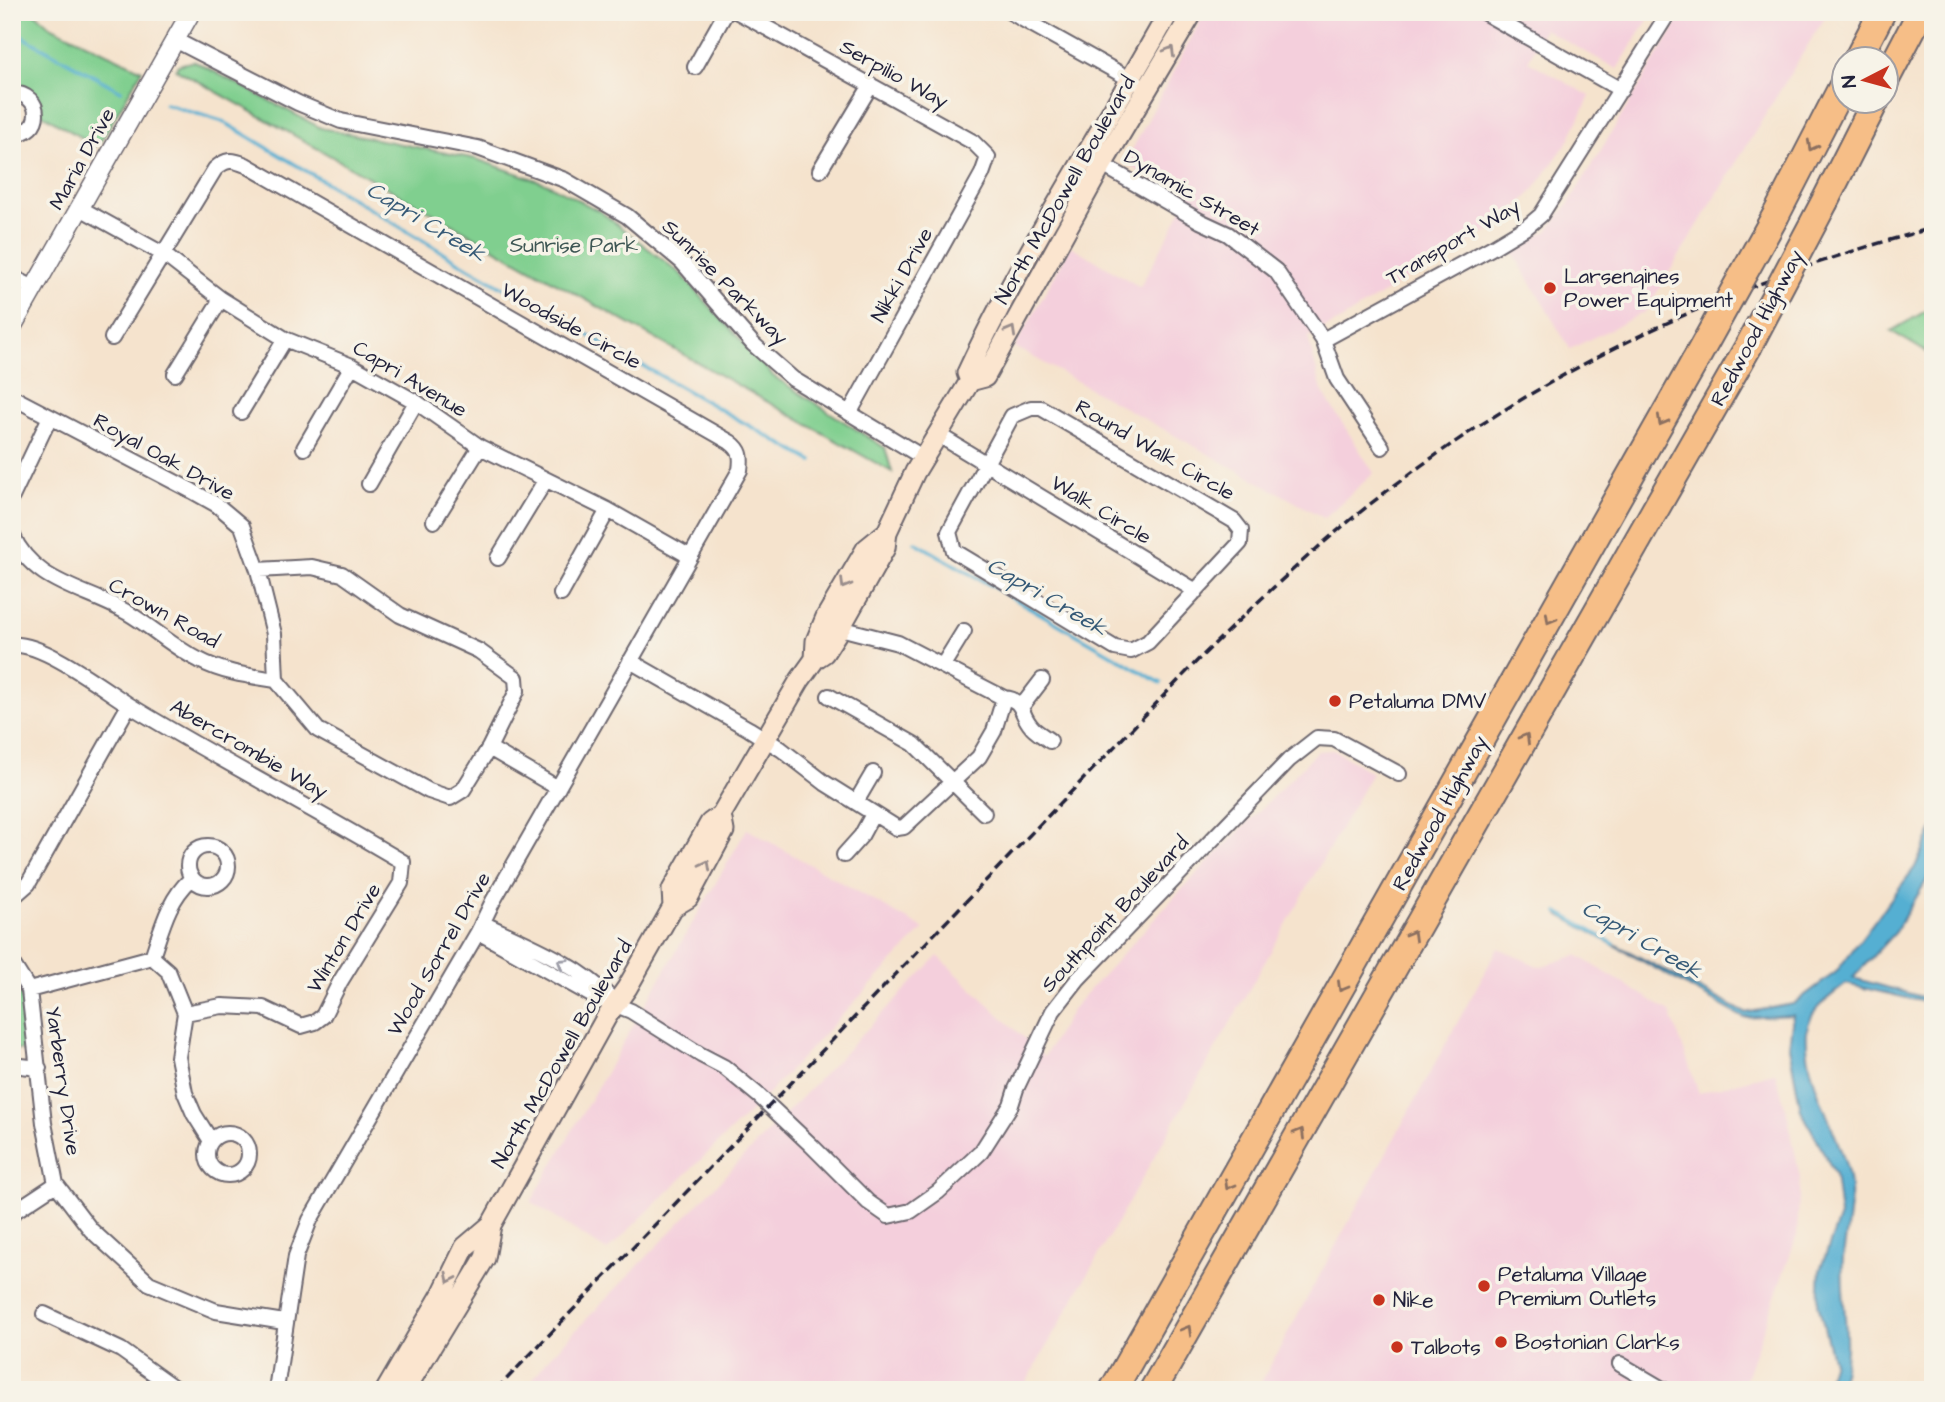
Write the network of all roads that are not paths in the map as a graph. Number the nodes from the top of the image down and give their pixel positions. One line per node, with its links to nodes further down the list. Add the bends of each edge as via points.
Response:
1 (191, 12): 11 (street, Maria Drive)
2 (726, 12): 14 (street)
3 (738, 12): 15 (street, Serpilio Way)
4 (1010, 12): 16 (street)
5 (1169, 12): 16 (main road, North McDowell Boulevard)
6 (1193, 12): 16 (main road, North McDowell Boulevard, one-way to 6)
7 (1483, 12): 17 (street)
8 (1669, 12): 17 (street, Transport Way)
9 (1882, 12): 12 (highway)
10 (1921, 12): 13 (highway)
11 (175, 40): 25 (street, Maria Drive); 39 (street, Sunrise Parkway, via 341,121 478,148 565,180 627,216 682,262 753,344 793,379)
12 (1864, 46)
13 (1899, 54)
14 (695, 67)
15 (871, 85): 22 (street, Serpilio Way, via 973,142); 24 (street)
16 (1140, 85): 23 (main road, North McDowell Boulevard)
17 (1621, 90): 33 (street, Transport Way, via 1541,215 1493,247)
18 (12, 93): 21 (street, via 32,101 36,113 32,126)
19 (1829, 112): 104 (highway, Redwood Highway, one-way to 104, bridge, via 1695,361)
20 (1868, 116): 105 (highway, Redwood Highway, one-way to 20, bridge, via 1748,347)
21 (13, 139)
22 (988, 157): 39 (street, Nikki Drive)
23 (1095, 160): 33 (street, Dynamic Street, via 1228,234 1270,265); 41 (main road, North McDowell Boulevard, via 1061,198 980,346 967,373 970,381)
24 (820, 170)
25 (80, 208): 26 (street, Capri Avenue); 28 (street, Maria Drive)
26 (163, 254): 29 (street, Capri Avenue); 31 (street); 54 (street, Woodside Circle, via 215,169 234,160 594,363 738,448 740,470)
27 (12, 278): 28 (street)
28 (34, 288): 30 (street, Maria Drive)
29 (221, 299): 32 (street, Capri Avenue); 35 (street)
30 (12, 327)
31 (112, 338)
32 (285, 339): 34 (street, Capri Avenue); 38 (street)
33 (1324, 340): 43 (street, Dynamic Street, via 1337,380)
34 (352, 366): 37 (street, Capri Avenue); 44 (street)
35 (175, 374)
36 (12, 397): 40 (street, Royal Oak Drive)
37 (416, 402): 42 (street, Capri Avenue); 48 (street)
38 (241, 412)
39 (850, 412): 45 (street, Sunrise Parkway)
40 (49, 419): 49 (street); 56 (street, Royal Oak Drive, via 216,505 242,526)
41 (937, 435): 45 (main road, North McDowell Boulevard); 46 (street)
42 (480, 447): 47 (street, Capri Avenue); 51 (street)
43 (1382, 447)
44 (304, 448)
45 (924, 457): 52 (main road, North McDowell Boulevard)
46 (985, 464): 57 (street, Walk Circle); 57 (street, Round Walk Circle, via 948,532 954,551 1115,648 1131,651 1148,642); 57 (street, Round Walk Circle, via 1012,416 1041,408 1234,521 1241,530 1240,543)
47 (545, 481): 50 (street, Capri Avenue); 55 (street)
48 (369, 484)
49 (12, 497)
50 (608, 510): 54 (street, Capri Avenue); 58 (street)
51 (434, 522)
52 (887, 532): 59 (main road, North McDowell Boulevard, via 885,548); 62 (main road, North McDowell Boulevard, one-way to 62, via 866,548 826,617 816,641)
53 (12, 534): 65 (street, Crown Road, via 19,549 44,574 127,612 199,661 240,675)
54 (689, 556): 63 (street, Wood Sorrel Drive)
55 (498, 558)
56 (258, 570): 65 (street, Royal Oak Drive, via 274,634); 73 (street, via 312,567 342,574 400,615 479,650 502,666 516,678 517,691)
57 (1196, 592)
58 (561, 594)
59 (840, 628): 62 (main road, North McDowell Boulevard); 64 (street, via 898,643)
60 (964, 631): 64 (street)
61 (12, 645): 69 (street, Abercrombie Way, via 24,644 75,670)
62 (815, 659): 71 (main road, North McDowell Boulevard)
63 (630, 661): 71 (street); 77 (street, Wood Sorrel Drive)
64 (943, 665): 68 (street)
65 (276, 680): 73 (street, via 318,730 450,798 463,790)
66 (1042, 680): 70 (street)
67 (829, 696): 76 (street, via 914,744)
68 (1003, 698): 70 (street); 76 (street, via 994,730 979,757)
69 (129, 705): 82 (street, Abercrombie Way); 84 (street, via 28,884)
70 (1022, 706): 72 (street, via 1031,726)
71 (764, 740): 78 (street); 89 (main road, North McDowell Boulevard, via 721,815 724,831 688,898 673,907)
72 (1050, 741)
73 (489, 748): 77 (street)
74 (873, 773): 78 (street)
75 (1399, 774): 89 (street, Southpoint Boulevard, via 1334,739 1317,738 1289,760 1078,979 1053,1011 1012,1105 981,1152 938,1192 898,1215 888,1216 868,1202 724,1067)
76 (951, 782): 79 (street); 80 (street, via 904,827 891,826)
77 (558, 788): 85 (street, Wood Sorrel Drive)
78 (856, 802): 80 (street)
79 (984, 813)
80 (873, 814): 81 (street)
81 (844, 855)
82 (403, 862): 90 (street, Winton Drive, via 401,883 316,1022 302,1026 263,1008 222,1006)
83 (191, 879): 86 (street, via 167,910)
84 (12, 898)
85 (480, 928): 89 (street, Southpoint Boulevard, via 591,995); 98 (street, Wood Sorrel Drive, via 310,1220 296,1256)
86 (152, 957): 88 (street); 90 (street, via 168,971)
87 (12, 963): 88 (street, Yarberry Drive)
88 (29, 990): 92 (street, Yarberry Drive)
89 (616, 1003): 96 (main road, North McDowell Boulevard)
90 (185, 1013): 93 (street, via 178,1057 185,1093)
91 (12, 1065): 92 (street)
92 (39, 1068): 94 (street, Yarberry Drive)
93 (211, 1141)
94 (57, 1184): 95 (street); 98 (street, Yarberry Drive, via 92,1230 149,1283 216,1311)
95 (12, 1213)
96 (491, 1225): 102 (main road, North McDowell Boulevard, one-way to 102, via 465,1247); 103 (main road, North McDowell Boulevard, via 485,1258)
97 (44, 1314): 100 (street, via 121,1350)
98 (284, 1322): 101 (street, Wood Sorrel Drive)
99 (1619, 1363): 106 (street)
100 (177, 1390)
101 (276, 1390)
102 (386, 1390)
103 (405, 1390)
104 (1113, 1390)
105 (1153, 1390)
106 (1664, 1390)

